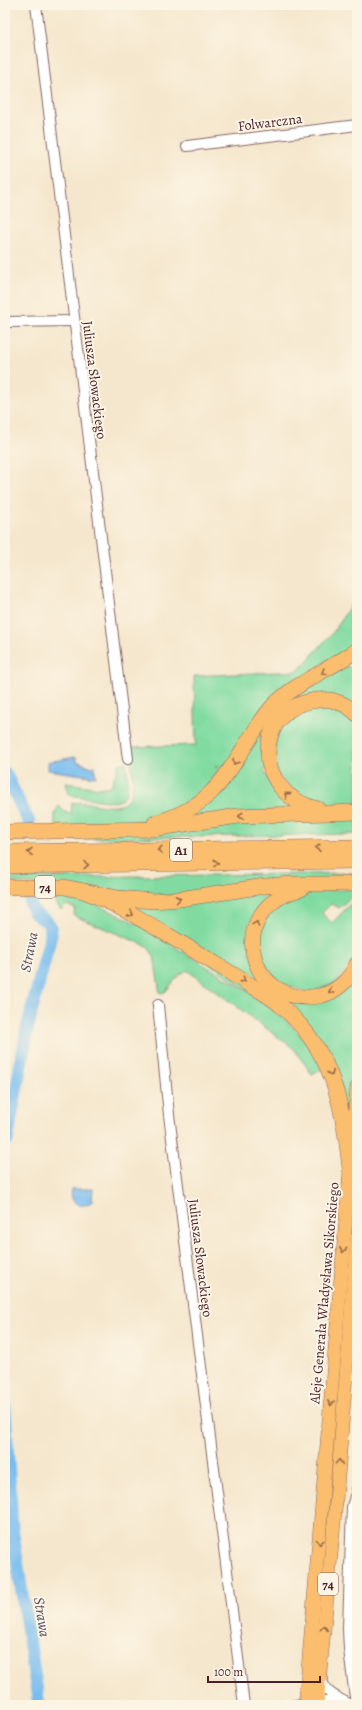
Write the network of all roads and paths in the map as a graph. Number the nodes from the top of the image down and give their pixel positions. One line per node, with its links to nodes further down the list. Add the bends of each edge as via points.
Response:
1 (36, 5): 4 (street, Juliusza Słowackiego)
2 (357, 125): 3 (street, Folwarczna)
3 (187, 146)
4 (74, 321): 5 (street); 8 (street, Juliusza Słowackiego)
5 (5, 322)
6 (357, 650): 11 (highway, one-way to 11, via 291,691 273,706 223,781 199,803 163,820)
7 (357, 714): 9 (highway, one-way to 7, via 306,807 282,791 270,768 269,743 274,728 284,715 307,702 330,700 347,706)
8 (128, 759)
9 (336, 812): 10 (highway); 11 (highway, one-way to 11, via 238,816 168,827)
10 (357, 812)
11 (119, 830): 12 (highway)
12 (5, 832)
13 (357, 847): 14 (highway, A1, one-way to 14)
14 (5, 852)
15 (357, 861): 16 (highway, A1, one-way to 15)
16 (5, 866)
17 (357, 884): 18 (highway)
18 (321, 885): 20 (highway, one-way to 18, via 118,898 158,901 260,886); 21 (highway, one-way to 18, via 342,984 329,993 312,997 278,990 260,971 254,955 252,938 257,920 265,908 287,893)
19 (5, 887): 20 (highway, 74, via 64,887)
20 (84, 890): 24 (highway, one-way to 24, via 128,912 270,997 306,1031 331,1074 344,1118)
21 (357, 964)
22 (158, 1005): 31 (street, Juliusza Słowackiego, via 169,1115)
23 (357, 1087): 24 (main road, Aleje Generała Władysława Sikorskiego)
24 (350, 1169): 27 (main road, Aleje Generała Władysława Sikorskiego / 74, one-way to 27)
25 (357, 1238): 27 (main road, Aleje Generała Władysława Sikorskiego / 74, one-way to 25)
26 (357, 1489): 32 (street, via 352,1507 348,1629)
27 (329, 1502): 28 (main road, 74, one-way to 27); 29 (main road, 74, one-way to 29)
28 (320, 1667): 29 (main road, 74); 30 (street, via 326,1690)
29 (308, 1704): 30 (street)
30 (348, 1704)
31 (244, 1705)
32 (356, 1705)

